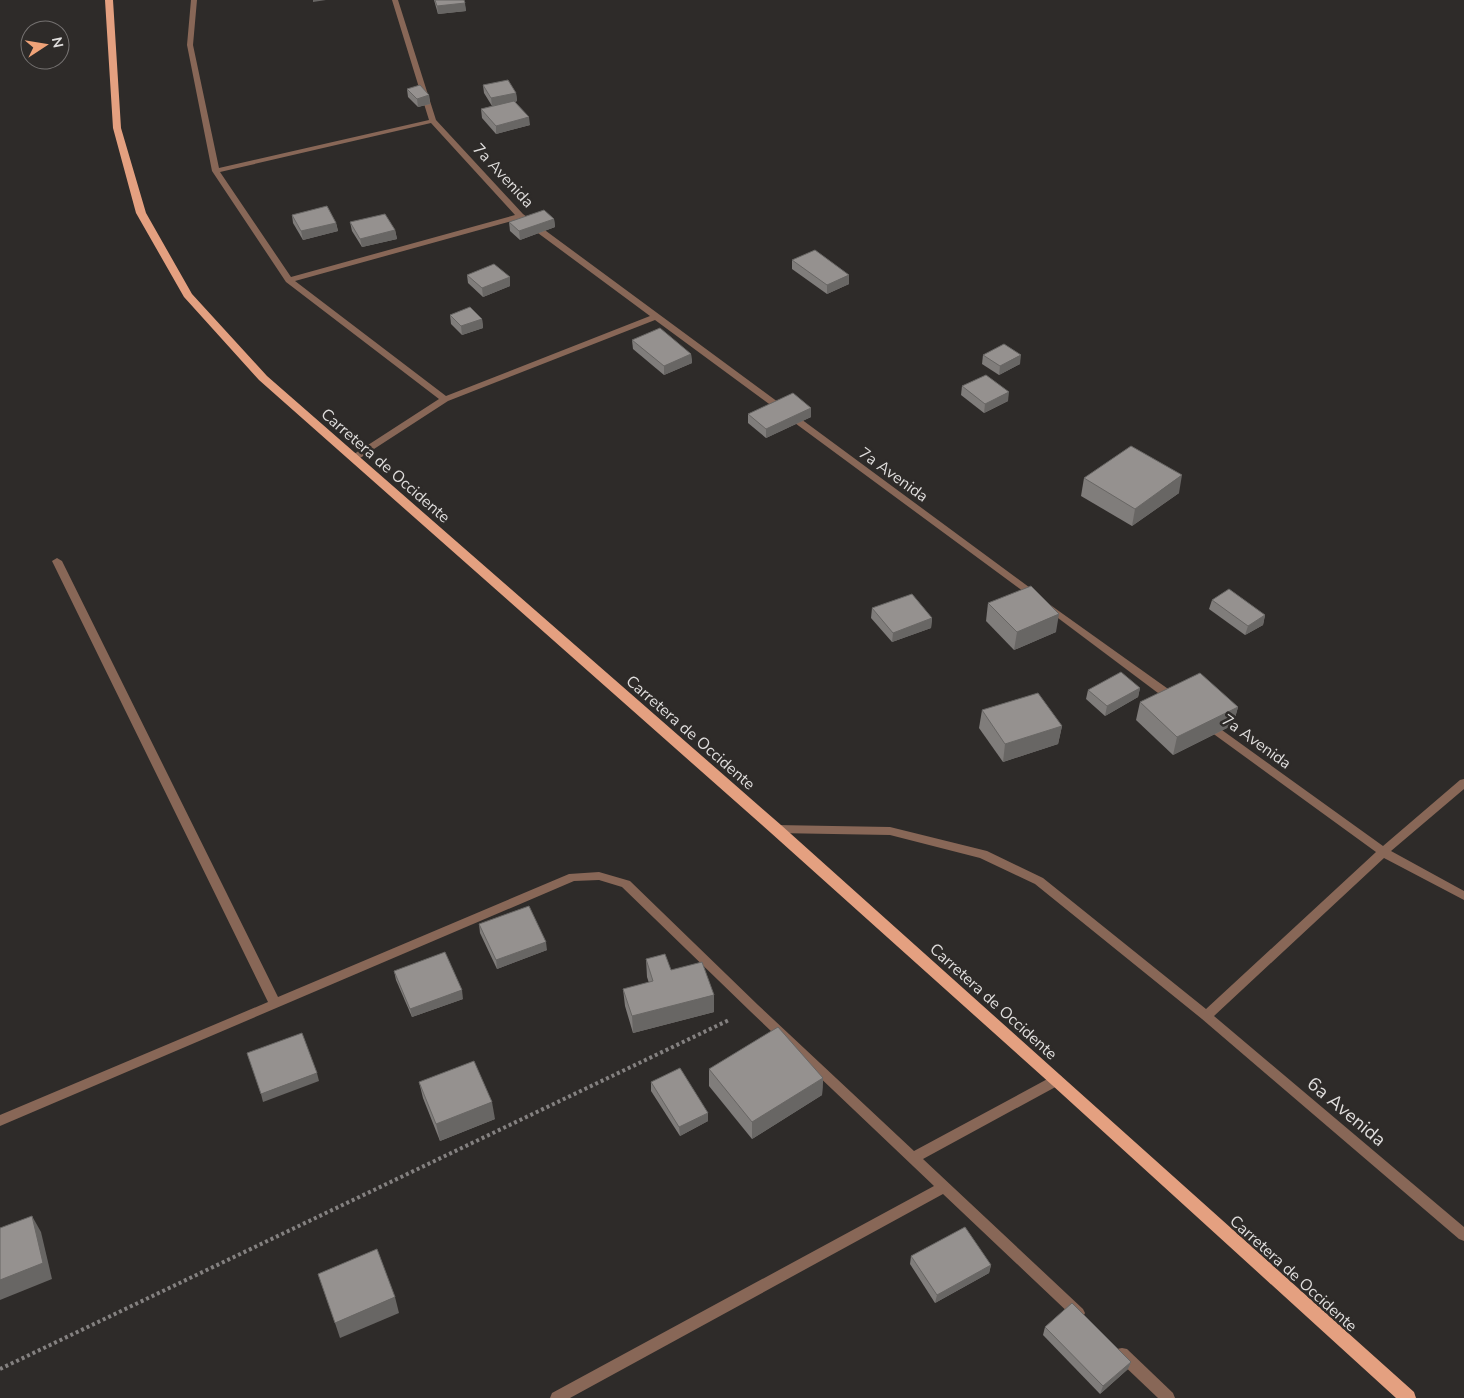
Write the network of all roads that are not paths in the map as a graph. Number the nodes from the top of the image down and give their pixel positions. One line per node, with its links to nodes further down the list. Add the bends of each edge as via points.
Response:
1 (109, 0): 10 (main road, Carretera de Occidente, via 117,128 141,214 188,295 264,378)
2 (194, 0): 5 (street, via 190,45)
3 (395, 0): 4 (street, 7a Avenida)
4 (433, 120): 5 (street); 6 (street, 7a Avenida)
5 (216, 171): 7 (street)
6 (520, 216): 7 (street); 8 (street, 7a Avenida)
7 (289, 280): 9 (street)
8 (655, 316): 9 (street); 12 (street, 7a Avenida)
9 (445, 400): 10 (street)
10 (354, 458): 15 (main road, Carretera de Occidente)
11 (57, 561): 18 (street)
12 (1183, 705)
13 (1199, 717): 16 (street, 7a Avenida)
14 (1464, 783): 16 (street)
15 (776, 829): 19 (street, 6a Avenida, via 890,831 984,854 1039,881); 20 (main road, Carretera de Occidente)
16 (1383, 852): 17 (street, 7a Avenida); 19 (street)
17 (1464, 896)
18 (275, 1003): 21 (street); 22 (street, via 573,878 599,876 626,884)
19 (1206, 1016): 24 (street, 6a Avenida)
20 (1057, 1080): 22 (street); 29 (main road, Carretera de Occidente)
21 (0, 1122)
22 (913, 1158): 23 (street)
23 (944, 1188): 25 (street); 27 (street)
24 (1462, 1231)
25 (1089, 1323)
26 (1110, 1344): 28 (street)
27 (557, 1398)
28 (1168, 1398)
29 (1408, 1398)

